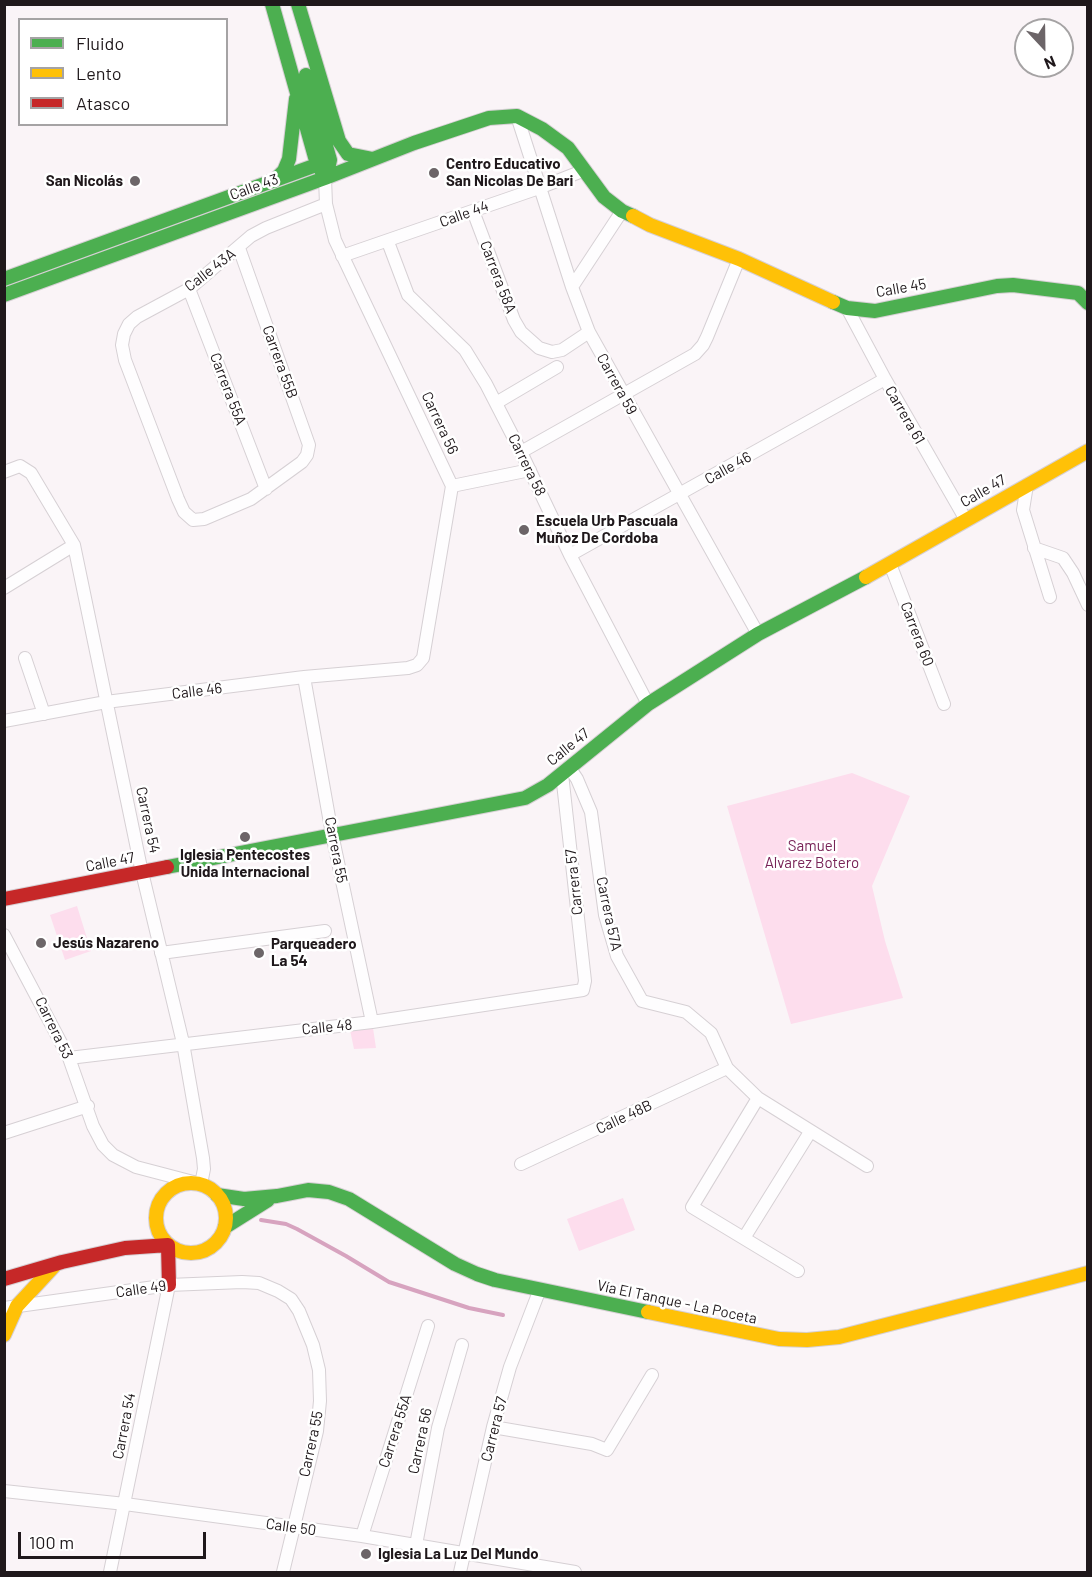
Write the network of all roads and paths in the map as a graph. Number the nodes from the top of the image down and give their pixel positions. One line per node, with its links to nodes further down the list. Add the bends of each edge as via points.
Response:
1 (272, 4): 4 (street)
2 (287, 4): 7 (street)
3 (298, 4): 6 (street, via 343,149 348,154)
4 (297, 89): 7 (street); 10 (street, via 289,159 284,171)
5 (517, 116): 6 (street, Calle 43, via 489,118); 8 (street, Calle 45, via 568,148); 11 (street, Carrera 59)
6 (373, 159): 9 (street, Calle 43)
7 (324, 162): 9 (street); 10 (street, Calle 43)
8 (585, 170): 11 (street, Calle 44); 14 (street, Calle 45, via 604,197)
9 (326, 178): 12 (street, Carrera 56); 22 (street, Calle 43)
10 (270, 183): 19 (street, Calle 43)
11 (539, 188): 13 (street, Calle 44); 20 (street, Carrera 59)
12 (326, 204): 16 (street, Calle 43A, via 266,228); 17 (street, Carrera 56)
13 (473, 211): 15 (street, Calle 44); 25 (street, Carrera 58A, via 521,332 539,348 552,352)
14 (622, 211): 18 (street, Calle 45); 20 (street)
15 (388, 242): 17 (street, Calle 44); 29 (street, Carrera 58, via 408,295 465,350)
16 (239, 248): 21 (street, Calle 43A); 36 (street, Carrera 55B, via 309,445 302,462)
17 (342, 256): 35 (street, Carrera 56)
18 (739, 260): 24 (street, Calle 45); 28 (street, via 703,345 695,354)
19 (4, 279)
20 (572, 287): 25 (street, Carrera 59)
21 (189, 289): 36 (street, Carrera 55A); 36 (street, Calle 43A, via 137,317 129,324 123,345 125,360 178,499 193,520 204,519)
22 (4, 295)
23 (1084, 295): 24 (street, Calle 45, via 1013,285 875,310)
24 (847, 308): 27 (street, Carrera 61)
25 (589, 332): 28 (street, Carrera 59)
26 (557, 367): 29 (street)
27 (885, 379): 37 (street, Calle 46); 40 (street, Carrera 61)
28 (623, 395): 31 (street); 37 (street, Carrera 59)
29 (496, 403): 31 (street, Carrera 58)
30 (1088, 451): 34 (street, Calle 47)
31 (521, 452): 32 (street, Carrera 58)
32 (530, 470): 35 (street); 43 (street, Carrera 58)
33 (4, 472): 41 (street, Carrera 54, via 20,466 31,473)
34 (1027, 485): 38 (street, Calle 47); 39 (street)
35 (452, 486): 50 (street, Calle 46, via 423,658 417,665 391,670)
36 (266, 489)
37 (681, 494): 43 (street, Calle 46); 48 (street, Carrera 59)
38 (1009, 495): 39 (street); 40 (street, Calle 47)
39 (1023, 510): 42 (street)
40 (966, 520): 44 (street, Calle 47)
41 (74, 545): 45 (street); 51 (street, Carrera 54)
42 (1034, 548): 46 (street); 47 (street, via 1062,558)
43 (570, 555): 52 (street, Carrera 58)
44 (890, 564): 48 (street, Calle 47); 53 (street, Carrera 60)
45 (4, 588)
46 (1050, 597)
47 (1088, 605)
48 (758, 634): 52 (street, Calle 47)
49 (25, 658): 54 (street)
50 (304, 677): 51 (street, Calle 46); 57 (street, Carrera 55)
51 (106, 702): 54 (street, Calle 46); 58 (street, Carrera 54)
52 (648, 704): 56 (street, Calle 47)
53 (944, 704)
54 (44, 714): 55 (street, Calle 46)
55 (4, 721)
56 (565, 775): 57 (street, Calle 47, via 518,800); 63 (street, Carrera 57); 67 (street, Carrera 57A, via 581,788 591,813 605,915 617,956 642,1001 686,1012 711,1033)
57 (332, 834): 58 (street, Calle 47); 64 (street, Carrera 55)
58 (142, 872): 59 (street, Calle 47); 62 (street, Carrera 54)
59 (4, 899)
60 (325, 931): 62 (street)
61 (4, 935): 66 (street, Carrera 53)
62 (161, 953): 65 (street, Carrera 54)
63 (583, 990): 64 (street, Calle 48)
64 (372, 1022): 65 (street, Calle 48)
65 (183, 1043): 66 (street, Calle 48); 74 (street, Carrera 54, via 203,1158)
66 (69, 1058): 69 (street, Carrera 53)
67 (727, 1068): 68 (street, Carrera 57A); 72 (street, Calle 48B)
68 (758, 1098): 70 (street); 79 (street, via 692,1207)
69 (88, 1106): 71 (street); 74 (street, Carrera 53, via 93,1126 112,1155 136,1167)
70 (810, 1132): 73 (street); 79 (street)
71 (4, 1133)
72 (521, 1164)
73 (867, 1166)
74 (199, 1184): 75 (street); 77 (street, via 178,1185 163,1196)
75 (217, 1195): 76 (street, Vía El Tanque - La Poceta, via 244,1199); 78 (street, via 225,1210)
76 (276, 1196): 78 (street, Vía El Tanque - La Poceta); 88 (street, Vía El Tanque - La Poceta, via 308,1190 349,1199 465,1269)
77 (156, 1223): 80 (street); 81 (street)
78 (225, 1227): 82 (street, via 210,1248)
79 (744, 1238): 84 (street)
80 (168, 1245): 81 (street); 82 (street); 87 (street, Carrera 54)
81 (125, 1248): 83 (street)
82 (184, 1253): 87 (street, Carrera 54)
83 (56, 1264): 86 (street); 90 (street)
84 (798, 1271)
85 (1088, 1273): 88 (street, Vía El Tanque - La Poceta, via 839,1337 807,1340 761,1337)
86 (4, 1280): 90 (street)
87 (169, 1285): 89 (street, Calle 49, via 242,1282 259,1283); 90 (street, Calle 49); 97 (street, Carrera 54)
88 (540, 1289): 95 (street, Carrera 57, via 510,1366)
89 (278, 1291): 98 (street, Carrera 55, via 291,1299 299,1311 319,1370 317,1431)
90 (11, 1307): 92 (street)
91 (428, 1326): 99 (street, Carrera 55A)
92 (4, 1335)
93 (462, 1345): 100 (street, Carrera 56, via 438,1428)
94 (652, 1375): 95 (street, via 607,1450)
95 (493, 1427): 101 (street, Carrera 57)
96 (4, 1491): 97 (street, Calle 50)
97 (125, 1504): 98 (street, Calle 50); 102 (street, Carrera 54)
98 (292, 1527): 99 (street, Calle 50); 103 (street, Carrera 55)
99 (362, 1536): 100 (street, Calle 50)
100 (416, 1545): 101 (street, Calle 50)
101 (464, 1554): 104 (street, Carrera 57); 105 (street, Calle 50)
102 (110, 1572)
103 (283, 1572)
104 (460, 1572)
105 (575, 1572)

